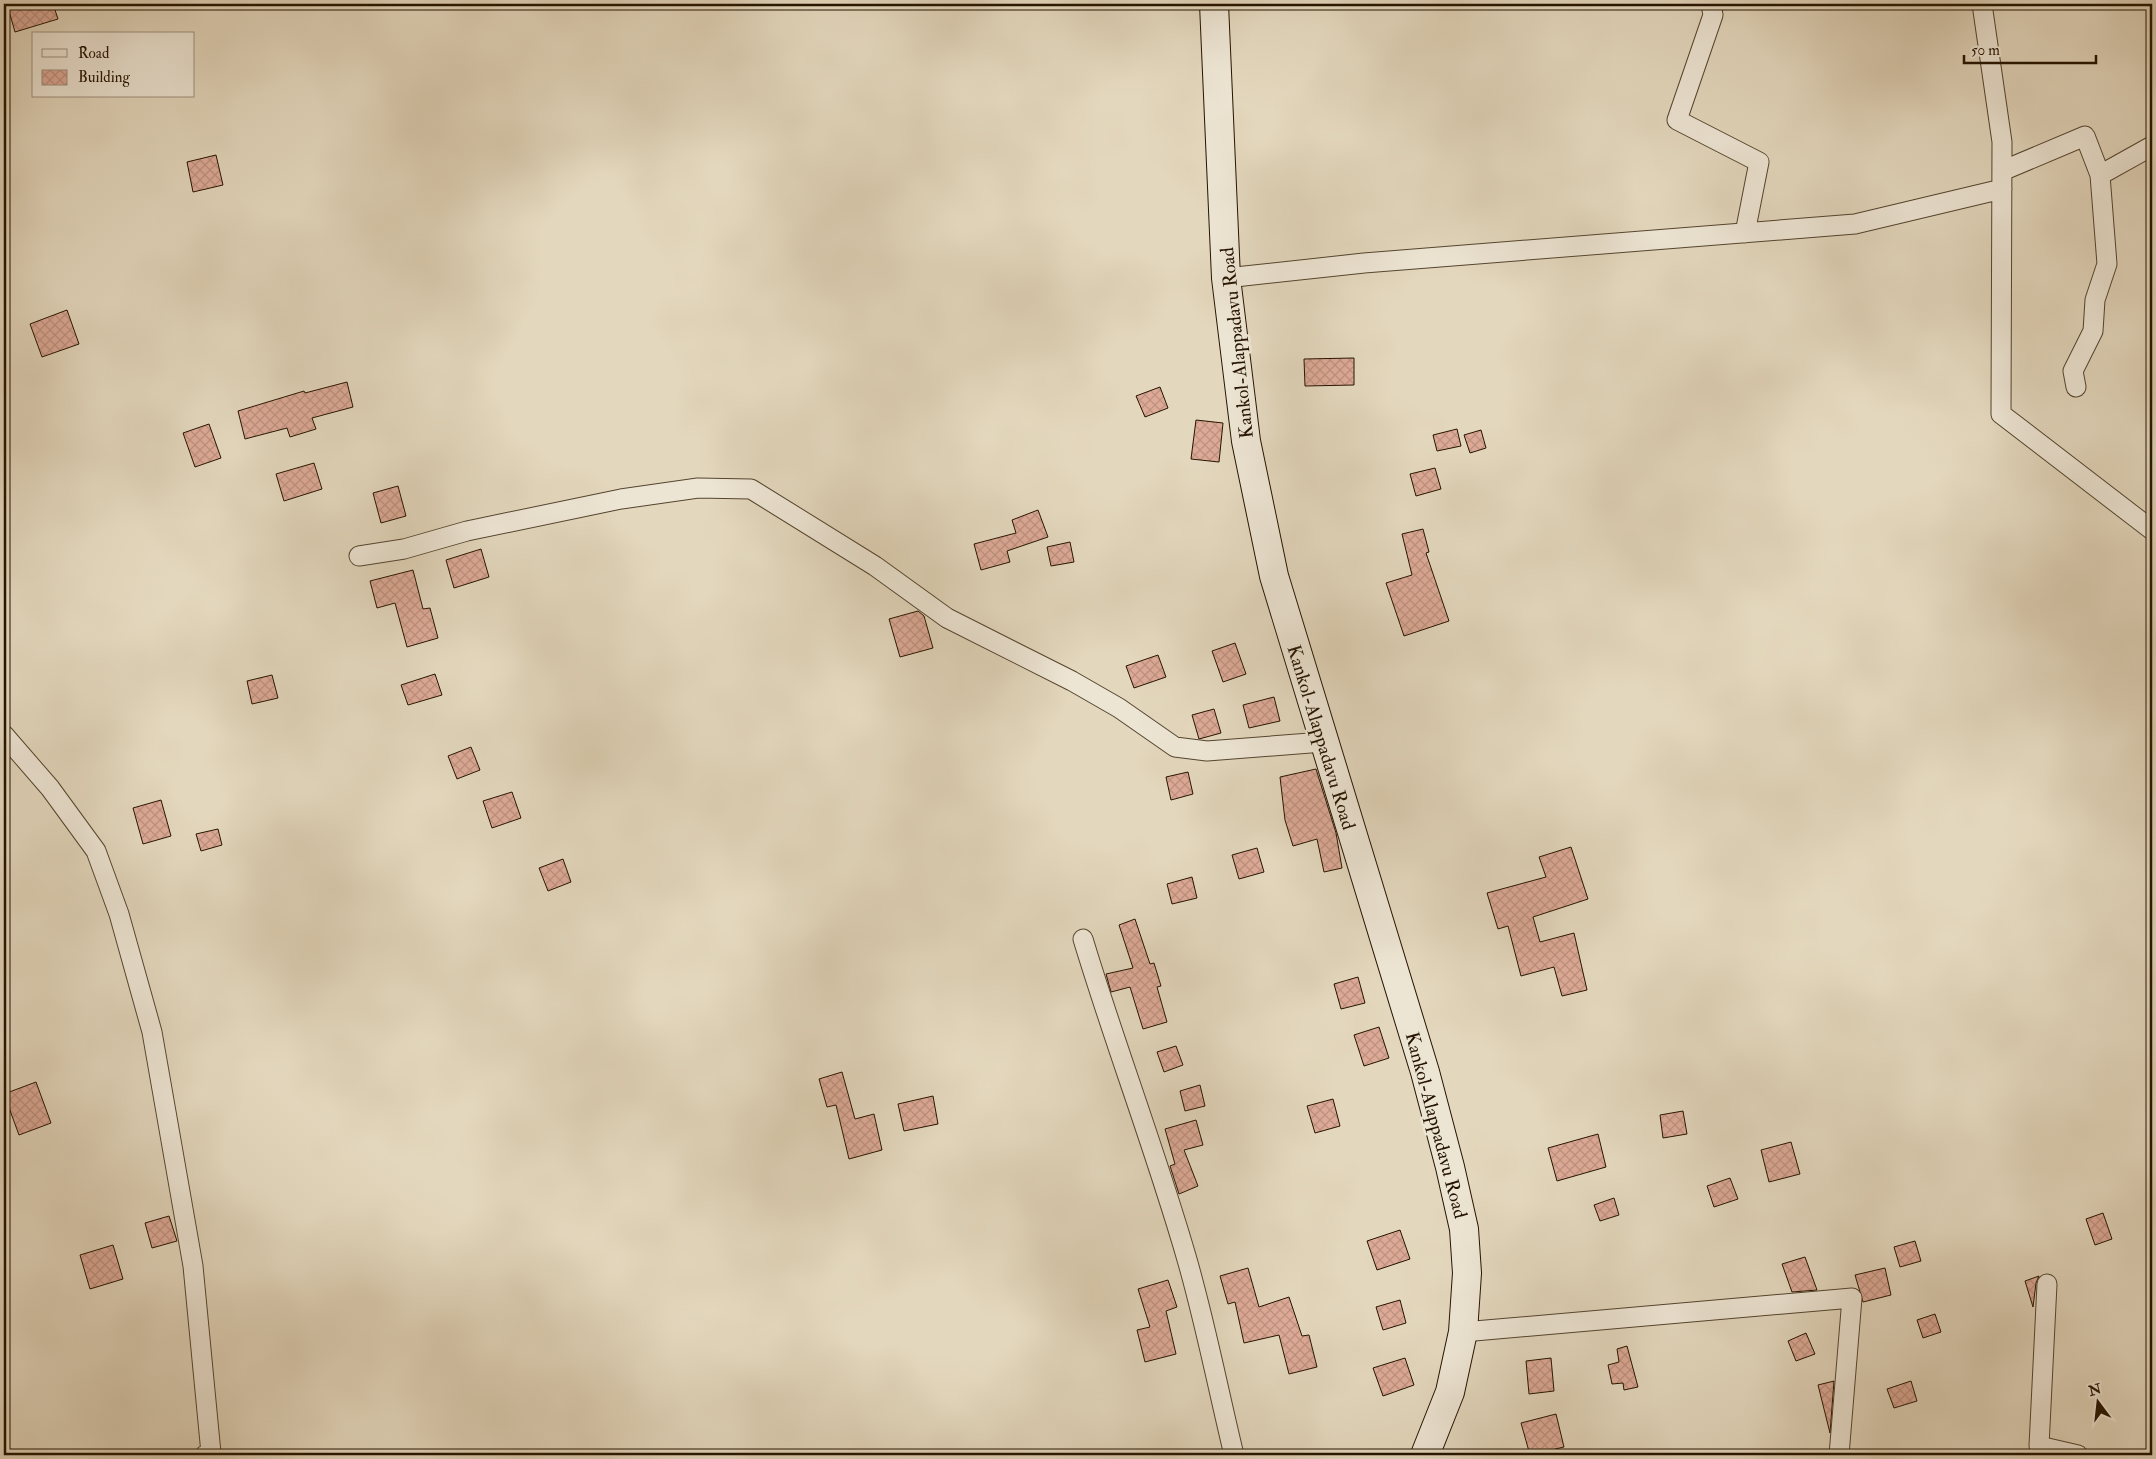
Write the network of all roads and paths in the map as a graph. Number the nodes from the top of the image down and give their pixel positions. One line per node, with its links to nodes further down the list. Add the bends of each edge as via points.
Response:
1 (1214, 4): 8 (main road, Kankol-Alappadavu Road)
2 (1711, 4): 7 (street, via 1713,15 1677,120 1759,162)
3 (1982, 4): 6 (street, via 2002,142)
4 (2152, 146): 5 (street)
5 (2100, 175): 6 (street, via 2085,136); 9 (street, via 2107,264 2095,300 2093,331 2073,371)
6 (2002, 180): 7 (street, via 1855,224); 10 (street, via 2001,414)
7 (1745, 233): 8 (street, via 1364,263)
8 (1226, 278): 13 (main road, Kankol-Alappadavu Road, via 1246,441 1274,576)
9 (2076, 387)
10 (2152, 530)
11 (359, 556): 13 (street, via 404,549 467,531 620,499 698,488 751,489 876,566 947,618 1072,681 1119,708 1175,747 1207,751)
12 (4, 735): 17 (street, via 50,788 96,851 119,914 152,1032 193,1266 211,1453)
13 (1323, 742): 16 (main road, Kankol-Alappadavu Road, via 1425,1072 1450,1167 1464,1230 1467,1273)
14 (1083, 939): 18 (street, via 1187,1258)
15 (2047, 1284): 21 (street, via 2039,1446)
16 (1463, 1332): 19 (main road, Kankol-Alappadavu Road, via 1450,1392); 20 (street, via 1852,1298)
17 (205, 1455)
18 (1234, 1455)
19 (1425, 1455)
20 (1839, 1455)
21 (2078, 1455)

